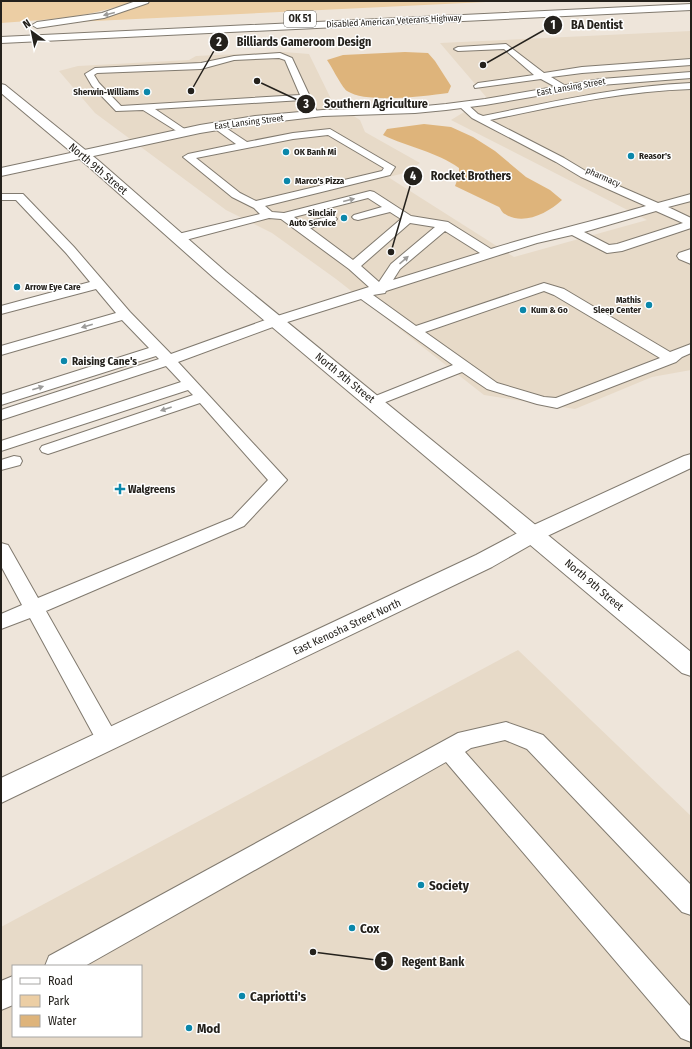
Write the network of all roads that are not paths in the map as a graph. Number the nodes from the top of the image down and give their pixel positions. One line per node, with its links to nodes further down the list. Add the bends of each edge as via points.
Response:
1 (144, 1): 8 (main road, one-way to 8, via 104,15)
2 (682, 1): 4 (main road, Disabled American Veterans Highway / OK 51)
3 (568, 3): 4 (main road)
4 (599, 5): 9 (main road, Disabled American Veterans Highway / OK 51)
5 (691, 7): 7 (main road, Disabled American Veterans Highway / OK 51)
6 (691, 14): 7 (main road)
7 (516, 15): 10 (main road, Disabled American Veterans Highway / OK 51)
8 (24, 27)
9 (1, 32)
10 (1, 40)
11 (458, 49): 14 (lane, via 506,46)
12 (691, 62): 14 (lane, via 582,70)
13 (691, 75): 18 (main road, East Lansing Street, via 627,79)
14 (541, 76): 15 (lane); 18 (lane)
15 (478, 86)
16 (691, 86): 23 (lane, via 642,87 597,94)
17 (1, 88): 27 (main road, North 9th Street)
18 (563, 88): 20 (main road, East Lansing Street)
19 (305, 97): 21 (lane); 21 (lane, via 288,58 280,55 234,58 200,66 95,71 89,74 119,109); 22 (lane)
20 (464, 105): 22 (main road, East Lansing Street, via 415,110); 23 (lane, pharmacy)
21 (145, 107): 25 (lane)
22 (313, 114): 24 (main road, East Lansing Street)
23 (482, 119): 31 (lane, pharmacy, via 495,128 570,164 590,169 629,188)
24 (217, 126): 25 (main road, East Lansing Street); 26 (lane)
25 (183, 132): 27 (main road, East Lansing Street)
26 (245, 145): 33 (lane, via 188,158 236,195); 33 (lane, via 330,132 390,167 386,173)
27 (81, 154): 28 (main road, East Lansing Street); 45 (main road, North 9th Street)
28 (1, 172)
29 (644, 192): 31 (lane)
30 (2, 195): 50 (lane, via 19,196)
31 (632, 196): 35 (lane, pharmacy)
32 (691, 197): 35 (lane)
33 (255, 205): 37 (lane)
34 (386, 205): 36 (lane); 38 (lane, one-way to 34, via 370,194); 39 (lane)
35 (655, 207): 41 (lane, pharmacy); 44 (lane)
36 (353, 214)
37 (269, 215): 38 (lane); 45 (lane)
38 (284, 216): 43 (lane)
39 (408, 218): 42 (lane); 49 (lane)
40 (331, 219): 43 (lane)
41 (691, 223): 44 (lane, via 618,248 608,249)
42 (444, 225): 47 (lane); 51 (lane, one-way to 42, via 395,267)
43 (300, 227): 49 (lane)
44 (574, 231): 47 (lane)
45 (178, 238): 55 (main road, North 9th Street)
46 (691, 253): 48 (lane, via 683,256)
47 (490, 254): 51 (lane)
48 (691, 260)
49 (353, 266): 51 (lane)
50 (99, 284): 53 (lane); 54 (lane)
51 (380, 290): 52 (lane)
52 (364, 295): 55 (lane); 56 (lane)
53 (1, 310)
54 (125, 315): 58 (lane, one-way to 58); 59 (lane)
55 (276, 321): 59 (lane); 65 (main road, North 9th Street)
56 (414, 331): 60 (lane, via 544,287 559,292); 62 (lane)
57 (691, 348): 60 (lane)
58 (1, 351)
59 (164, 355): 63 (lane); 64 (lane, one-way to 59); 66 (lane)
60 (674, 356): 61 (lane); 62 (lane, via 557,403 492,386)
61 (691, 362)
62 (463, 366): 65 (lane)
63 (197, 390): 67 (lane); 68 (lane, one-way to 68); 72 (lane, via 278,480 238,522)
64 (1, 400)
65 (373, 402): 70 (main road, North 9th Street)
66 (1, 415)
67 (1, 446)
68 (48, 449)
69 (691, 460): 70 (main road, East Kenosha Street North)
70 (534, 534): 74 (main road, North 9th Street); 75 (main road, East Kenosha Street North, via 484,561)
71 (1, 549): 72 (lane)
72 (34, 608): 73 (lane); 75 (lane)
73 (1, 622)
74 (691, 666)
75 (108, 740): 77 (main road, East Kenosha Street North)
76 (449, 750): 78 (lane, via 466,740 506,731 535,742); 79 (lane); 82 (lane)
77 (1, 791)
78 (691, 903)
79 (61, 965)
80 (12, 990): 81 (lane)
81 (1, 996)
82 (691, 1028)

